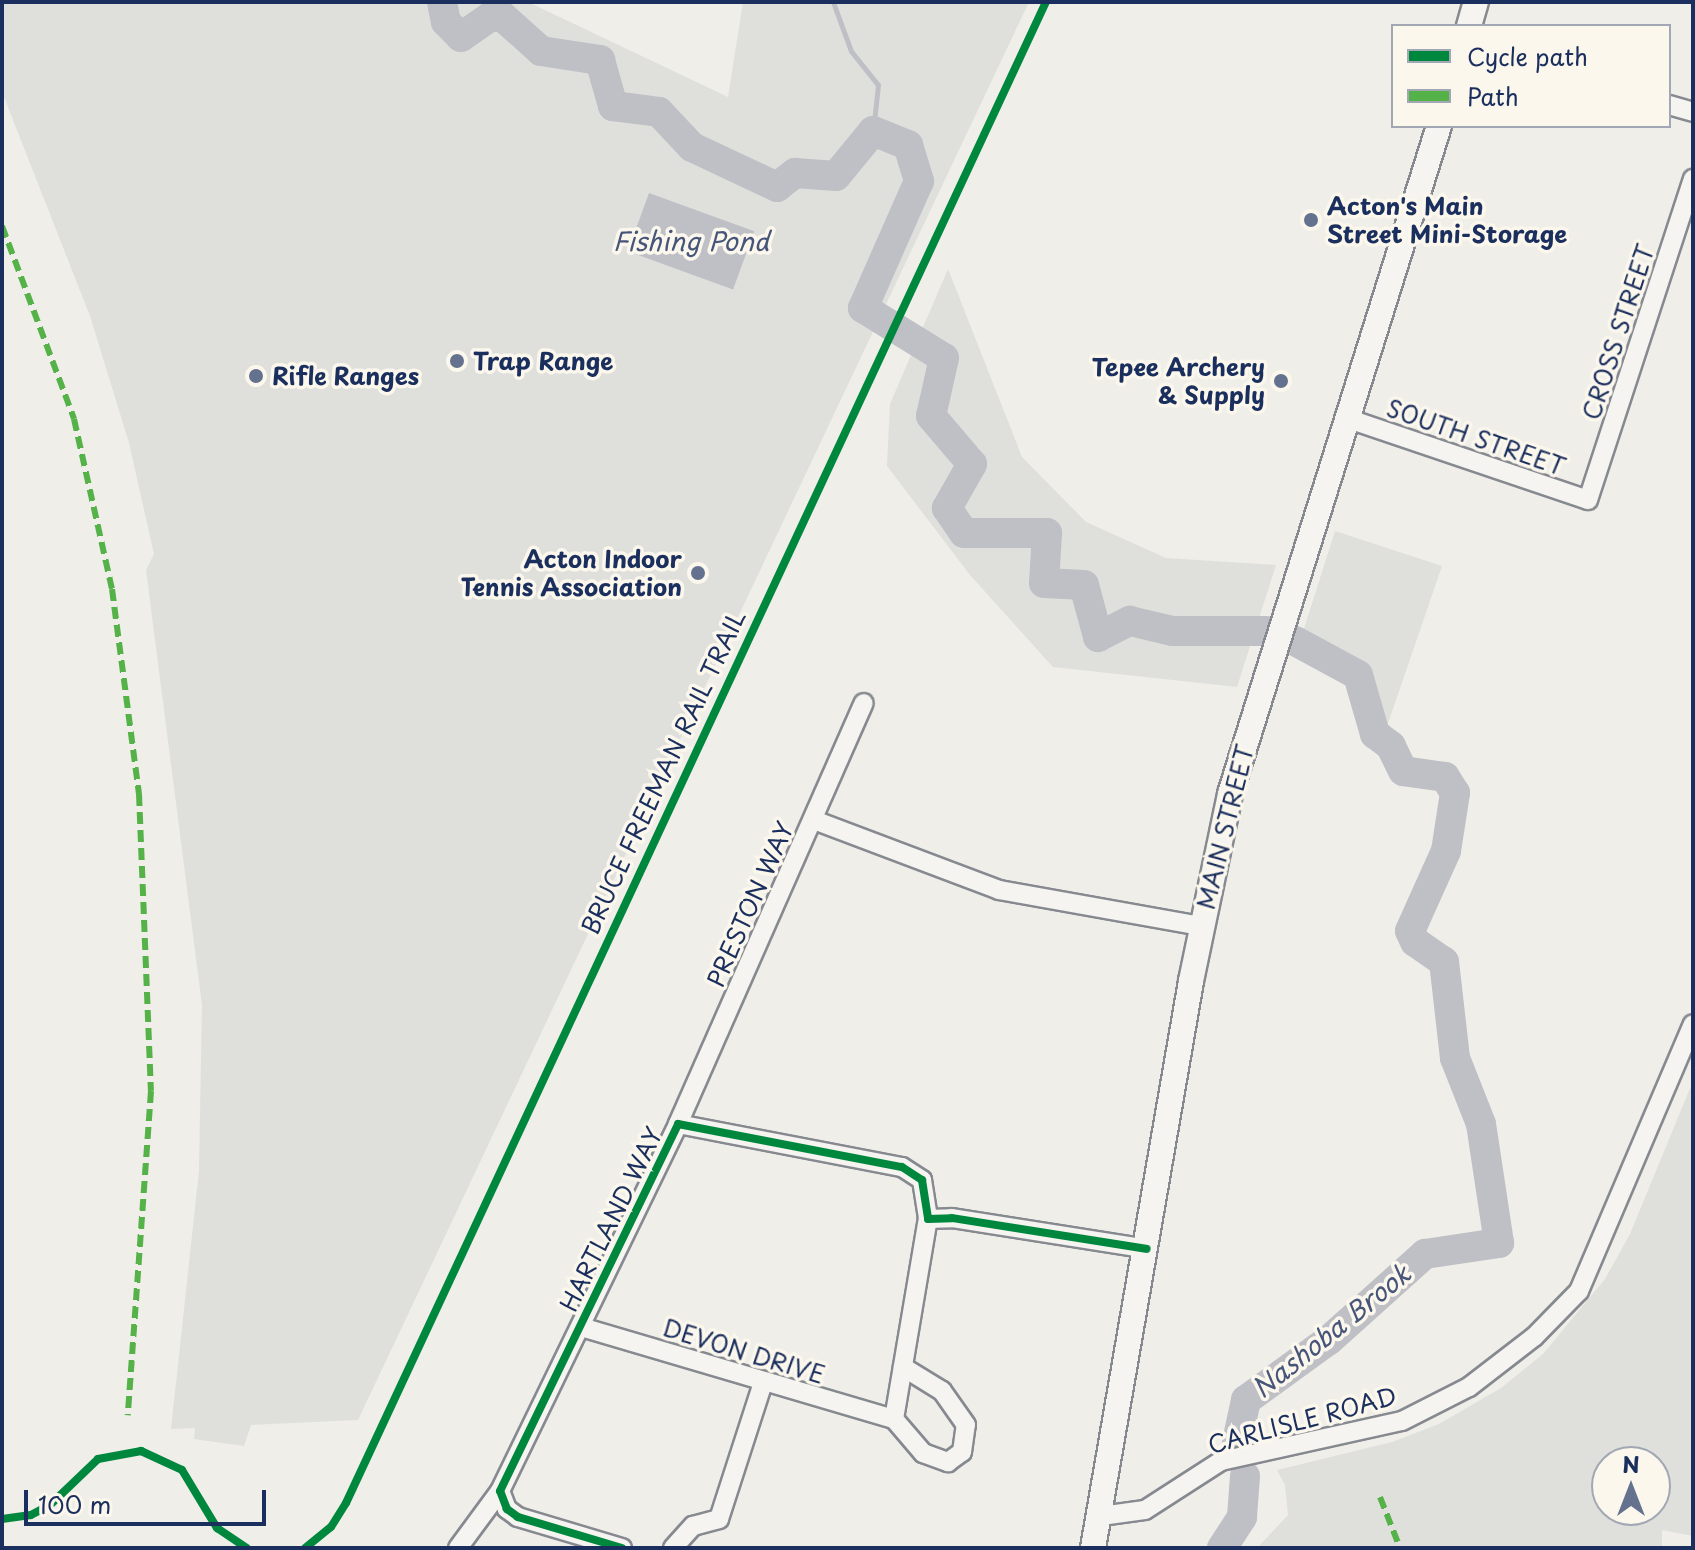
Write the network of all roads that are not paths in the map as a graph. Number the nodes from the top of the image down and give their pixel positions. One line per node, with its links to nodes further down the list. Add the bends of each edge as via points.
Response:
1 (1476, 2): 2 (main road)
2 (1470, 24)
3 (1671, 106): 4 (street)
4 (1693, 112)
5 (1438, 128): 7 (main road, MAIN STREET)
6 (1693, 179): 8 (street, CROSS STREET)
7 (1349, 419): 8 (street, SOUTH STREET); 11 (main road, MAIN STREET, via 1230,794)
8 (1588, 500)
9 (864, 703): 10 (street, PRESTON WAY)
10 (814, 820): 11 (street, via 999,890); 13 (street, PRESTON WAY)
11 (1201, 926): 15 (main road, MAIN STREET)
12 (1691, 1033): 21 (street, CARLISLE ROAD, via 1579,1291 1534,1337 1469,1387 1402,1421 1221,1461 1145,1510)
13 (678, 1124): 14 (street, HARTLAND WAY, via 902,1167 922,1180); 16 (street, HARTLAND WAY)
14 (928, 1219): 15 (street, via 952,1218); 17 (street)
15 (1147, 1249): 21 (main road, MAIN STREET)
16 (581, 1327): 18 (street, DEVON DRIVE); 20 (street, HARTLAND WAY)
17 (903, 1367): 19 (street); 19 (street, via 942,1391 966,1425 962,1452 948,1462 923,1453)
18 (763, 1383): 19 (street, DEVON DRIVE); 24 (street, via 719,1519 693,1526)
19 (894, 1419)
20 (500, 1491): 22 (street, HARTLAND WAY); 23 (street, via 507,1509 518,1517)
21 (1101, 1516): 25 (main road, MAIN STREET)
22 (458, 1548)
23 (622, 1548)
24 (673, 1548)
25 (1093, 1548)

